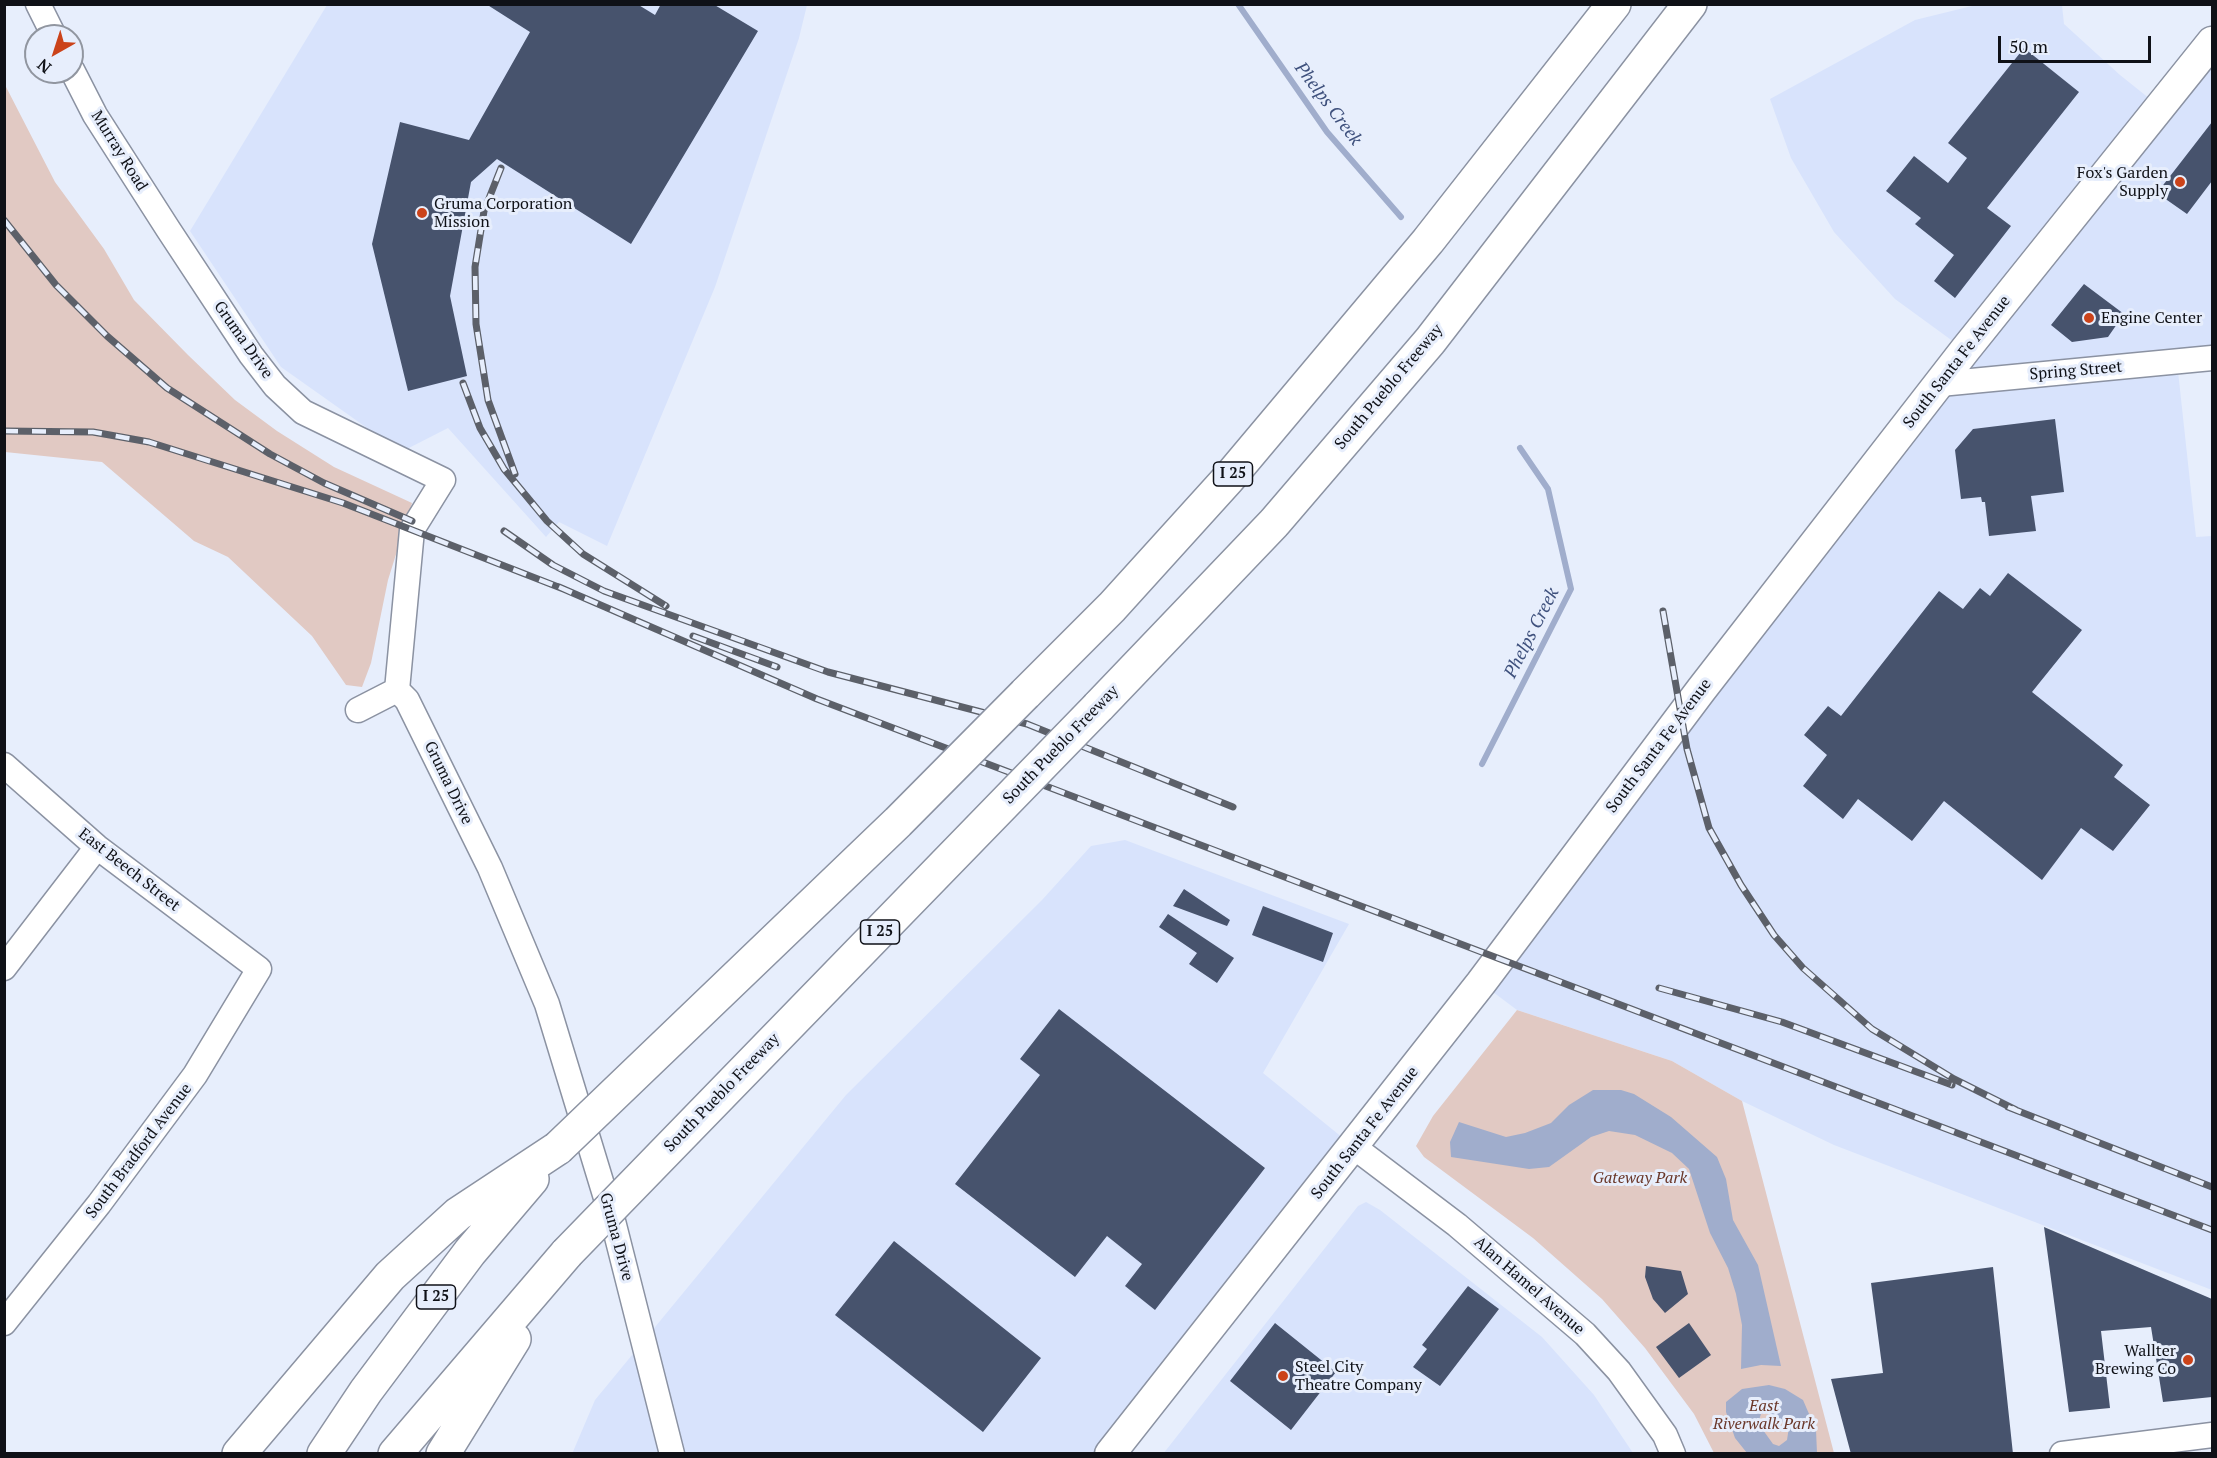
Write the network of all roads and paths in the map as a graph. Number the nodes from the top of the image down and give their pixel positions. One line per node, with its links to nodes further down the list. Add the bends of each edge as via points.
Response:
1 (38, 4): 4 (street)
2 (1614, 4): 17 (highway, I 25, bridge, via 1428,241 1228,479 1112,608 890,831)
3 (1690, 4): 18 (highway, South Pueblo Freeway / I 25, bridge, via 1430,341 1274,523)
4 (48, 24)
5 (2212, 42): 9 (main road, South Santa Fe Avenue)
6 (79, 84): 7 (street, Murray Road)
7 (168, 229): 10 (street, Gruma Drive, via 251,355 275,386 303,412 443,480 412,530)
8 (2212, 358): 9 (street, Spring Street)
9 (1940, 384): 16 (main road, South Santa Fe Avenue, via 1701,690)
10 (397, 690): 11 (street); 25 (street, Gruma Drive, via 407,700 490,868 548,1004 613,1221)
11 (358, 710)
12 (4, 765): 13 (street, East Beech Street)
13 (97, 847): 14 (street); 15 (street, East Beech Street)
14 (4, 968)
15 (259, 969): 19 (street, South Bradford Avenue, via 195,1075)
16 (1354, 1147): 26 (main road, South Santa Fe Avenue); 27 (street, Alan Hamel Avenue, via 1457,1225 1585,1334 1619,1371 1665,1435)
17 (558, 1148): 21 (highway, via 458,1214 390,1276); 22 (highway, I 25, via 470,1252)
18 (567, 1253): 23 (highway, South Pueblo Freeway / I 25); 24 (highway)
19 (4, 1323)
20 (2212, 1435): 28 (street)
21 (239, 1454)
22 (324, 1454)
23 (395, 1454)
24 (443, 1454)
25 (672, 1454)
26 (1110, 1454)
27 (1673, 1454)
28 (2062, 1454)

